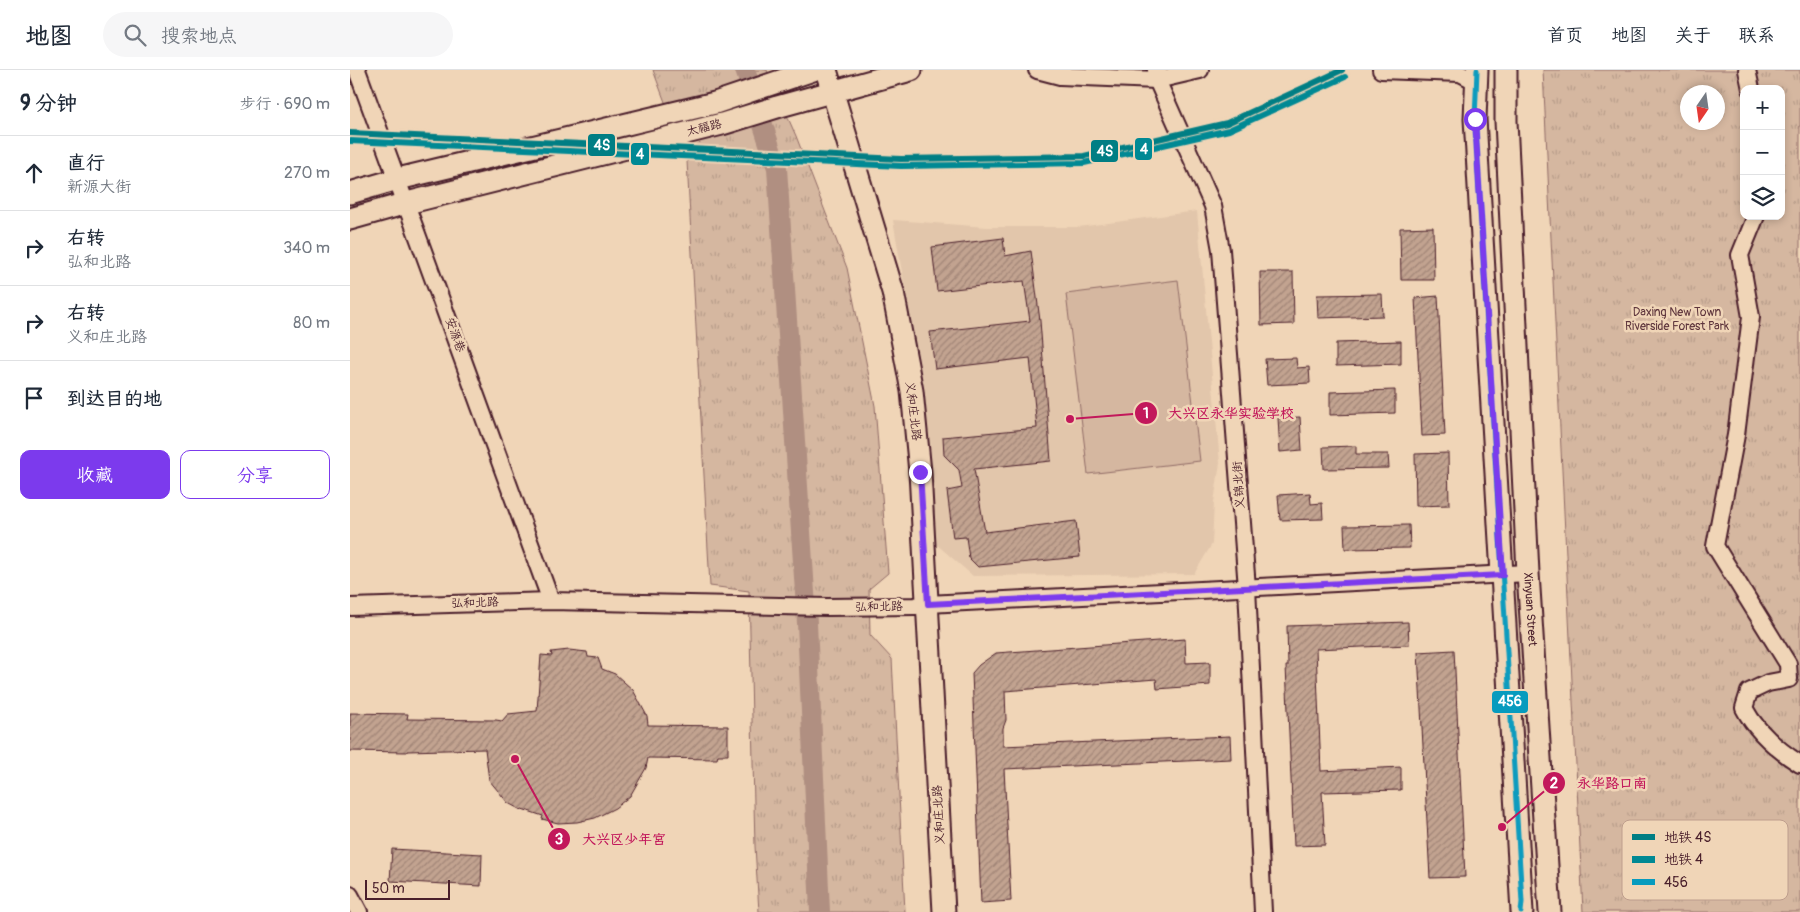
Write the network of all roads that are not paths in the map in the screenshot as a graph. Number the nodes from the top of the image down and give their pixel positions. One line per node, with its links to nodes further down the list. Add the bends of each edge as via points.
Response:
1 (357, 70): 14 (street, 安源巷)
2 (813, 70): 13 (main road, 义和庄北路); 14 (main road, 太福路, via 715,103)
3 (826, 70): 13 (main road, 义和庄北路)
4 (911, 70): 13 (main road, 太福路)
5 (1037, 70): 10 (street, via 1060,76)
6 (1200, 70): 10 (street)
7 (1381, 70): 11 (street)
8 (1506, 70): 19 (main road, Xinyuan Street)
9 (1747, 70): 12 (street)
10 (1157, 75): 21 (street, 义锦北街, via 1213,206 1221,250)
11 (1477, 76): 20 (main road, via 1475,119)
12 (1750, 85)
13 (827, 93): 16 (main road, 太福路, via 722,124); 23 (main road, 义和庄北路, via 893,292 912,391 920,472)
14 (398, 179): 15 (main road, 太福路); 16 (street, 安源巷)
15 (350, 193)
16 (407, 203): 17 (main road, 太福路); 22 (street, 安源巷)
17 (350, 219)
18 (1754, 220): 25 (street, via 1740,255 1751,318 1736,434 1715,546 1788,664 1789,679 1768,683 1749,692 1744,708 1751,722 1784,754)
19 (1528, 573): 20 (street, 弘和北路); 32 (main road, Xinyuan Street)
20 (1503, 575): 21 (street, 弘和北路); 27 (main road)
21 (1247, 588): 23 (street, 弘和北路); 31 (street, 义锦北街)
22 (551, 601): 23 (street, 弘和北路, via 773,607); 24 (street, 弘和北路)
23 (921, 605): 29 (main road, 义和庄北路); 30 (main road, 义和庄北路)
24 (350, 607)
25 (1800, 764)
26 (350, 895): 28 (street)
27 (1522, 909)
28 (359, 912)
29 (930, 912)
30 (944, 912)
31 (1263, 912)
32 (1550, 912)

